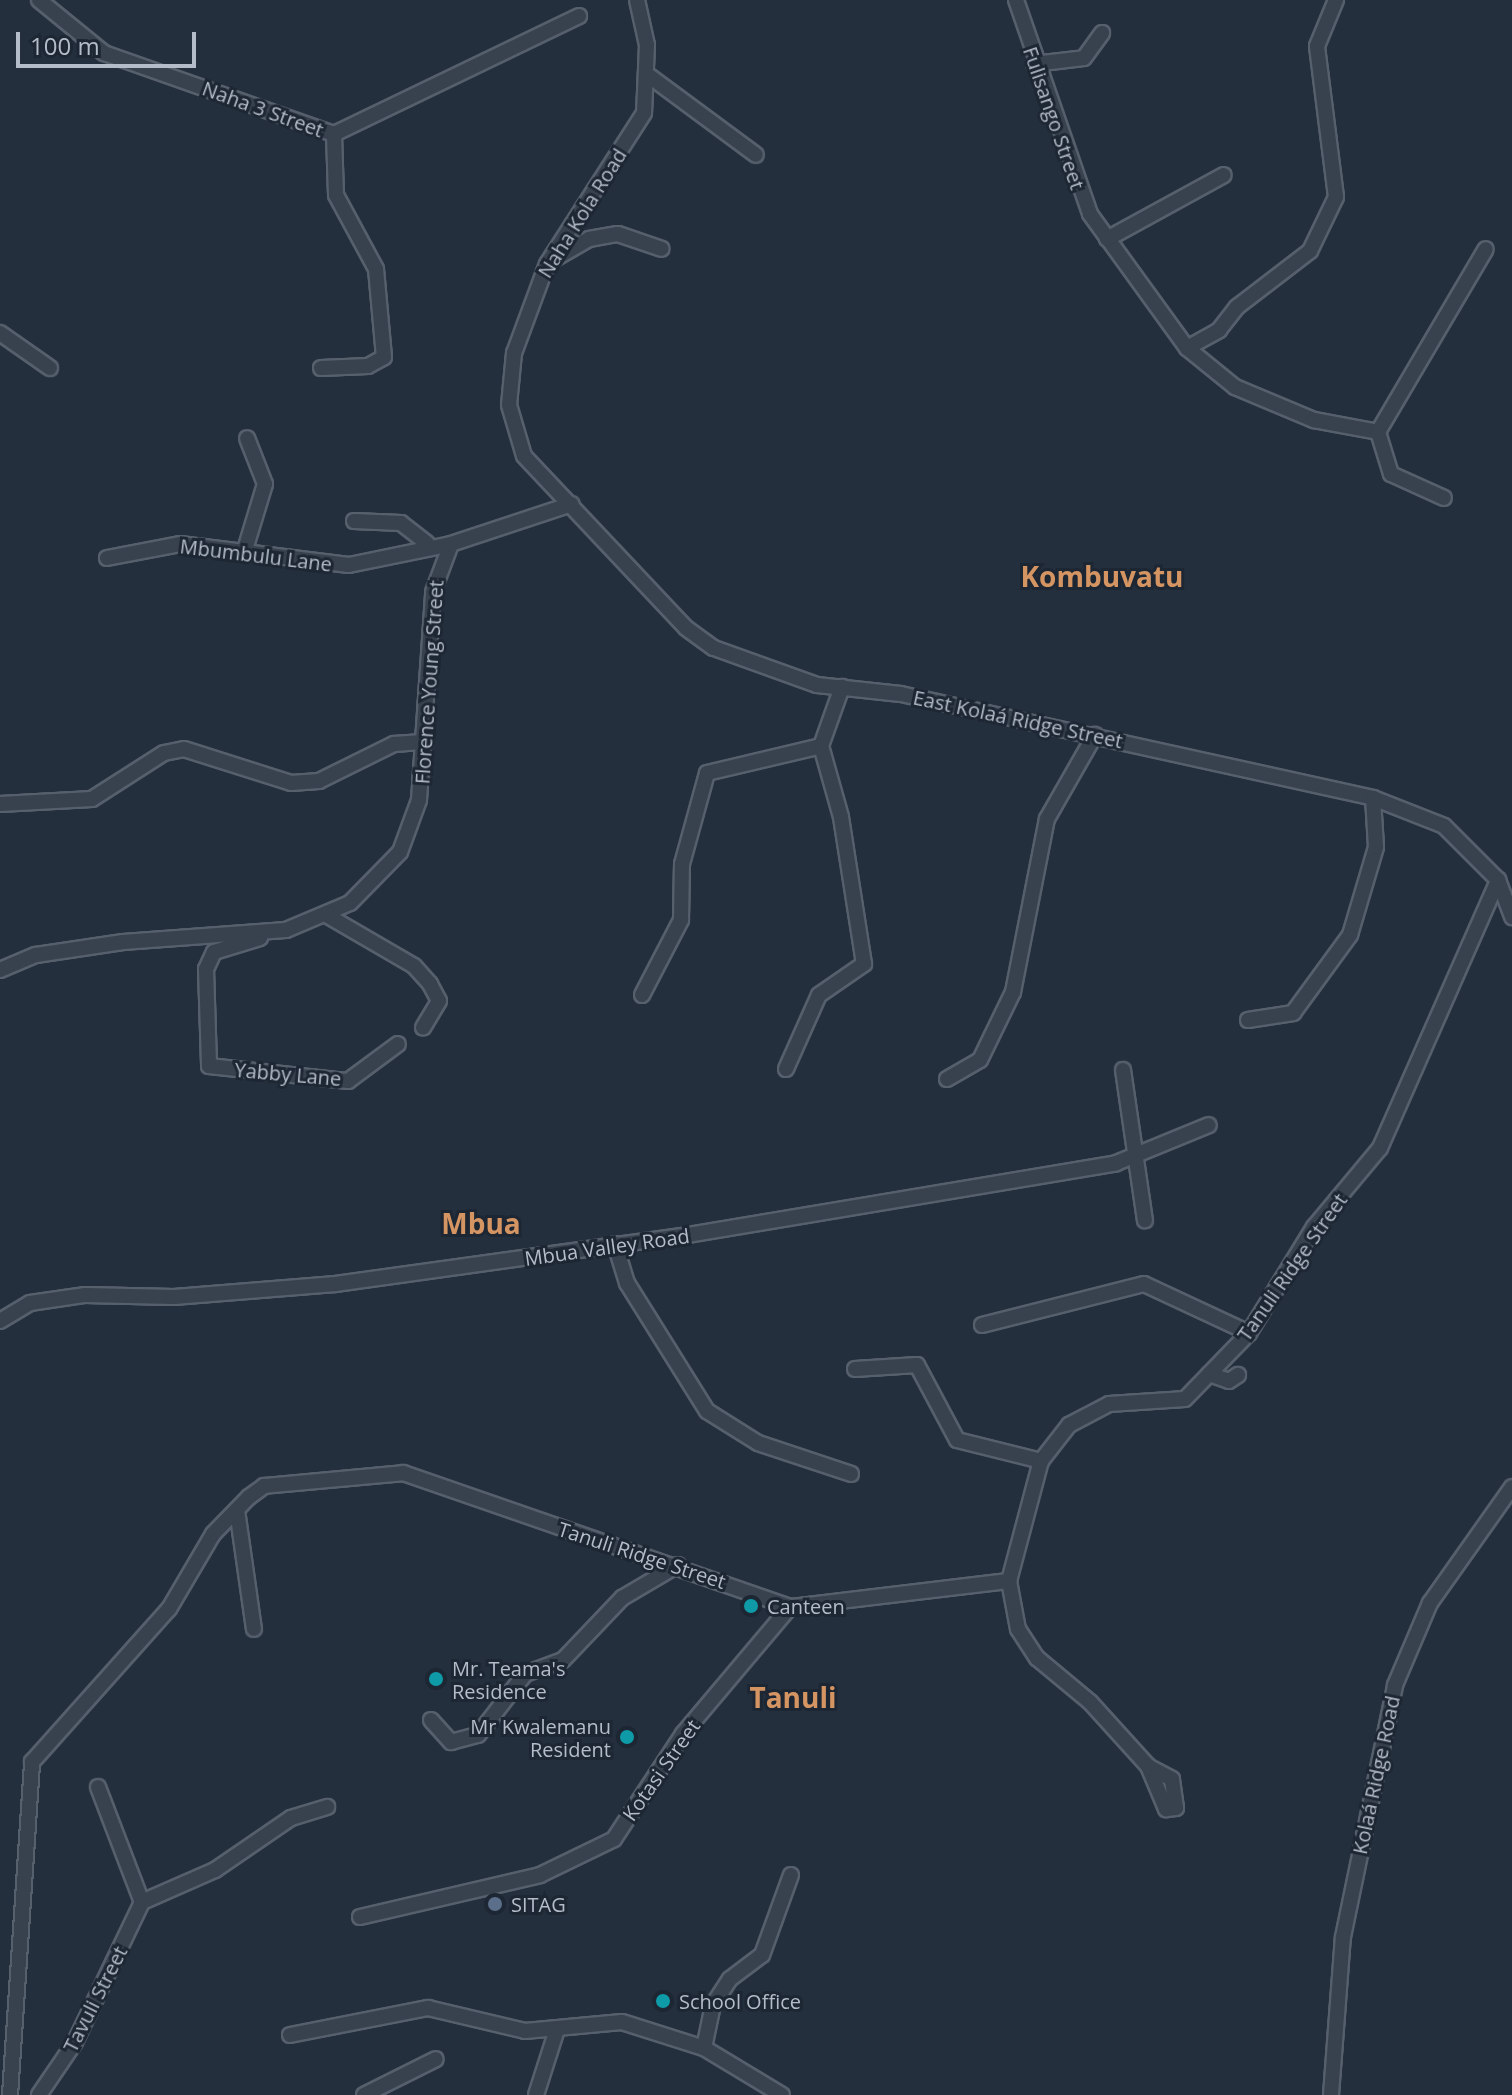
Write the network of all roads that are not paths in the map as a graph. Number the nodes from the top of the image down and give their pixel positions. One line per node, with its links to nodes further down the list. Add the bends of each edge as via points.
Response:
1 (39, 0): 9 (street, Naha 3 Street, via 104,53)
2 (637, 0): 8 (street, Naha Kola Road)
3 (1016, 0): 7 (street, Fulisango Street)
4 (1336, 0): 17 (street, via 1317,46 1336,197 1310,251 1237,307 1219,330)
5 (579, 16): 9 (street, Naha 3 Street)
6 (1102, 33): 7 (street, via 1084,58)
7 (1034, 64): 12 (street, Fulisango Street, via 1074,186)
8 (648, 75): 10 (street); 15 (street, Naha Kola Road, via 644,113)
9 (334, 134): 19 (street, via 336,195 376,269 384,357 368,366)
10 (756, 155)
11 (1224, 175): 12 (street)
12 (1107, 239): 17 (street, Fulisango Street)
13 (662, 249): 15 (street, via 618,234 589,239)
14 (1486, 249): 20 (street)
15 (547, 264): 23 (street, Naha Kola Road, via 514,353 509,405 524,456)
16 (0, 333): 18 (street)
17 (1187, 348): 20 (street, Fulisango Street, via 1235,387 1275,405)
18 (50, 368)
19 (321, 368)
20 (1378, 432): 22 (street, via 1391,474)
21 (247, 438): 27 (street, via 265,484)
22 (1444, 498)
23 (572, 504): 26 (street); 29 (street, East Kolaá Ridge Street, via 714,648)
24 (354, 521): 25 (street, via 401,523)
25 (427, 543): 26 (street, Mbumbulu Lane); 27 (street, Mbumbulu Lane, via 349,565)
26 (451, 544): 31 (street, Florence Young Street, via 433,592)
27 (244, 553): 28 (street, Mbumbulu Lane, via 180,544)
28 (107, 558)
29 (842, 687): 30 (street, East Kolaá Ridge Street); 32 (street)
30 (1095, 735): 33 (street, East Kolaá Ridge Street); 46 (street, via 1047,819 1013,992 980,1060)
31 (426, 742): 34 (street, via 394,744 319,781 291,783 184,749 164,753 92,799); 36 (street, Florence Young Street, via 419,800 400,852)
32 (821, 746): 40 (street, via 707,773 682,864 681,920); 44 (street, via 841,817 864,964 819,995)
33 (1373, 798): 35 (street, East Kolaá Ridge Street, via 1444,826); 41 (street, via 1376,847 1350,935 1293,1013)
34 (0, 804)
35 (1505, 878): 37 (street); 53 (street, Tanuli Ridge Street, via 1380,1148 1314,1227)
36 (328, 916): 38 (street, Florence Young Street); 42 (street, via 414,966 430,984 439,1001)
37 (1512, 917)
38 (280, 931): 39 (street, Florence Young Street, via 123,942 36,955); 43 (street, Yabby Lane, via 214,952 206,969 209,1066 348,1081)
39 (0, 970)
40 (642, 995)
41 (1248, 1020)
42 (423, 1028)
43 (398, 1044)
44 (786, 1069)
45 (1123, 1070): 48 (street)
46 (947, 1079)
47 (1209, 1125): 48 (street, Mbua Valley Road)
48 (1131, 1158): 49 (street); 50 (street, Mbua Valley Road)
49 (1145, 1220)
50 (615, 1244): 51 (street, Mbua Valley Road, via 335,1284 174,1297 85,1295 30,1303); 58 (street, via 627,1283 707,1411 758,1443)
51 (0, 1321)
52 (982, 1325): 53 (street, via 1144,1284)
53 (1249, 1333): 55 (street, Tanuli Ridge Street)
54 (855, 1369): 57 (street, via 917,1365 957,1440)
55 (1209, 1374): 56 (street, via 1229,1381); 57 (street, Tanuli Ridge Street, via 1185,1399 1109,1404 1069,1425)
56 (1238, 1375)
57 (1041, 1461): 62 (street, Tanuli Ridge Street)
58 (851, 1474)
59 (1512, 1487): 81 (street, Kolaá Ridge Road, via 1430,1603 1395,1685 1343,1937)
60 (237, 1510): 61 (street, Tanuli Ridge Street, via 264,1486 403,1473); 64 (street); 77 (street, Tanuli Ridge Street, via 193,1562 169,1609 32,1762)
61 (678, 1565): 63 (street, Tanuli Ridge Street); 65 (street, via 622,1598 563,1660 525,1674 478,1735 451,1742)
62 (1009, 1581): 63 (street, Tanuli Ridge Street); 66 (street, via 1018,1629 1037,1658)
63 (790, 1607): 71 (street, Kotasi Street, via 683,1734 614,1839 540,1875)
64 (254, 1629)
65 (431, 1720)
66 (1148, 1766)
67 (98, 1787): 70 (street)
68 (327, 1807): 70 (street, via 291,1818 215,1870)
69 (791, 1875): 74 (street, via 776,1931 713,2005)
70 (142, 1902): 76 (street, Tavuli Street, via 75,2042)
71 (360, 1917)
72 (557, 2029): 73 (street, via 516,2029 428,2008); 74 (street, via 622,2022); 79 (street)
73 (290, 2035)
74 (704, 2048): 80 (street)
75 (436, 2059): 78 (street)
76 (42, 2094)
77 (10, 2095)
78 (364, 2095)
79 (536, 2095)
80 (782, 2095)
81 (1331, 2095)

